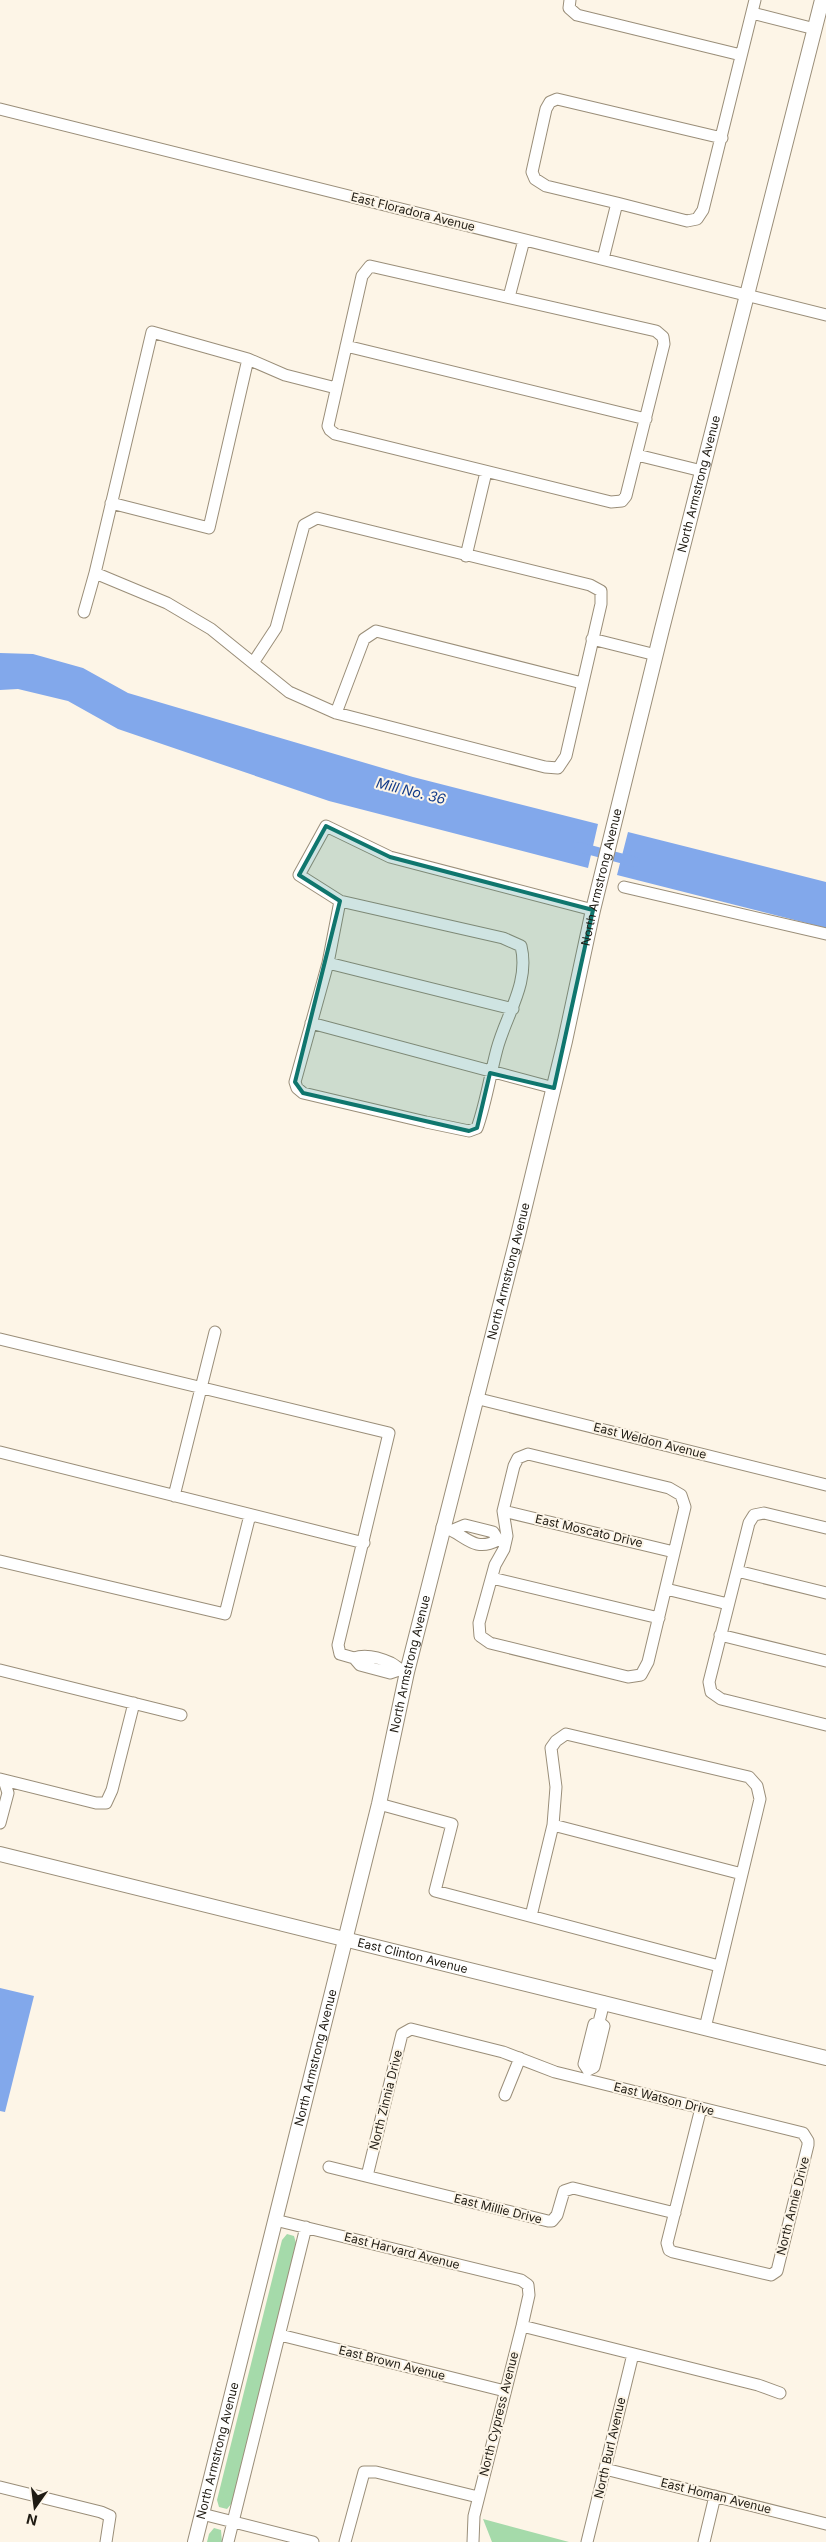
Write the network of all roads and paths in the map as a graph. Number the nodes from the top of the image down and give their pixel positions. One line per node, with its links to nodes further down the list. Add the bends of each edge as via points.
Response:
1 (570, 0): 6 (street, via 569,8 577,15)
2 (755, 0): 4 (street)
3 (822, 0): 5 (street, North Armstrong Avenue)
4 (752, 13): 5 (street); 6 (street)
5 (815, 29): 12 (street, North Armstrong Avenue)
6 (741, 55): 8 (street)
7 (0, 108): 10 (street, East Floradora Avenue)
8 (722, 138): 9 (street, via 703,210 697,219 687,221); 9 (street, via 558,99 550,102 532,172 535,179 546,186)
9 (616, 203): 11 (street)
10 (524, 240): 11 (street, East Floradora Avenue); 13 (street)
11 (603, 260): 12 (street, East Floradora Avenue)
12 (746, 295): 14 (street, East Floradora Avenue); 21 (street, North Armstrong Avenue)
13 (509, 297): 15 (street, via 370,266 362,276); 18 (street, via 656,331 663,337)
14 (826, 315)
15 (346, 346): 17 (street); 18 (street)
16 (248, 359): 17 (street, via 285,375); 22 (street, via 209,528); 22 (street, via 152,332)
17 (336, 388): 20 (street, via 328,426 335,434)
18 (646, 419): 19 (street)
19 (637, 455): 20 (street, via 626,496 617,502); 21 (street)
20 (486, 472): 23 (street)
21 (702, 472): 27 (street, North Armstrong Avenue)
22 (111, 503): 24 (street)
23 (466, 556): 26 (street, via 590,585 601,591); 28 (street, via 317,518 304,525 276,628)
24 (95, 573): 25 (street); 28 (street, via 167,603 211,629)
25 (84, 612)
26 (592, 639): 27 (street); 29 (street)
27 (656, 655): 33 (street, North Armstrong Avenue)
28 (254, 663): 30 (street, via 289,692)
29 (582, 683): 30 (street, via 376,631 364,639); 30 (street, via 566,756 558,768)
30 (336, 713)
31 (624, 886): 34 (street)
32 (340, 901): 33 (street, via 299,876 326,826 390,857); 35 (street); 36 (street, via 503,938 521,946 523,970)
33 (593, 910): 39 (street, North Armstrong Avenue)
34 (826, 934)
35 (328, 963): 36 (street); 37 (street)
36 (513, 1009): 38 (street, via 499,1040)
37 (311, 1023): 38 (street); 38 (street, via 295,1082 303,1093 469,1131 477,1128)
38 (490, 1073): 39 (street)
39 (554, 1088): 43 (street, North Armstrong Avenue)
40 (215, 1332): 42 (street)
41 (0, 1339): 42 (street)
42 (201, 1388): 46 (street); 53 (street, via 389,1433)
43 (474, 1398): 45 (street, East Weldon Avenue); 50 (street, North Armstrong Avenue)
44 (0, 1452): 46 (street)
45 (826, 1485)
46 (174, 1496): 48 (street)
47 (503, 1511): 52 (street, via 507,1536); 55 (street, East Moscato Drive); 55 (street, via 518,1458 528,1454 547,1458 669,1488 682,1495 685,1507)
48 (250, 1515): 53 (street); 56 (street, via 225,1614)
49 (826, 1528): 57 (street, via 764,1513 754,1515)
50 (447, 1529): 51 (street, via 465,1525); 54 (street); 66 (street, North Armstrong Avenue)
51 (483, 1530): 52 (street, via 493,1532); 54 (street)
52 (502, 1541): 54 (street, via 487,1546); 58 (street)
53 (364, 1543): 66 (street, via 338,1645 340,1654 354,1658 360,1665 390,1673)
54 (479, 1544)
55 (674, 1552): 59 (street)
56 (0, 1561)
57 (737, 1571): 60 (street); 61 (street)
58 (492, 1578): 62 (street); 62 (street, via 479,1623 480,1636 490,1643 628,1677 641,1675 648,1662)
59 (666, 1589): 61 (street); 62 (street)
60 (826, 1593)
61 (728, 1604): 63 (street)
62 (659, 1618)
63 (720, 1635): 64 (street); 69 (street, via 709,1682 711,1692 721,1699)
64 (826, 1660)
65 (0, 1670): 67 (street)
66 (403, 1671): 71 (street, North Armstrong Avenue)
67 (134, 1703): 68 (street); 70 (street, via 106,1803)
68 (181, 1715)
69 (826, 1725)
70 (1, 1781): 72 (street, via 8,1793)
71 (379, 1804): 76 (street, via 452,1824 435,1891); 77 (street, North Armstrong Avenue)
72 (0, 1823)
73 (553, 1826): 75 (street); 75 (street, via 556,1787 552,1748 566,1734 749,1778 758,1786 760,1799); 76 (street)
74 (0, 1854): 77 (street, East Clinton Avenue)
75 (742, 1874): 78 (street)
76 (531, 1916): 78 (street)
77 (346, 1939): 79 (street, East Clinton Avenue); 91 (street, North Armstrong Avenue)
78 (719, 1966): 80 (street)
79 (604, 2002): 80 (street, East Clinton Avenue); 84 (street, via 599,2022 594,2024 584,2064)
80 (705, 2028): 83 (street, East Clinton Avenue)
81 (411, 2029): 82 (street, East Watson Drive); 89 (street, North Zinnia Drive, via 402,2034)
82 (520, 2058): 84 (street, East Watson Drive, via 548,2070); 85 (street)
83 (826, 2058)
84 (587, 2075): 86 (street, East Watson Drive)
85 (506, 2095)
86 (701, 2108): 87 (street, East Watson Drive, via 802,2133); 90 (street)
87 (807, 2138): 90 (street, North Annie Drive, via 808,2145 774,2274 767,2275 668,2249)
88 (329, 2167): 89 (street, East Millie Drive)
89 (367, 2176): 90 (street, East Millie Drive, via 548,2221 555,2218 562,2194 568,2188)
90 (675, 2214)
91 (275, 2220): 92 (street, East Harvard Avenue); 103 (street, North Armstrong Avenue)
92 (306, 2228): 93 (street, East Harvard Avenue, via 521,2280); 95 (street)
93 (528, 2285): 94 (street, North Cypress Avenue)
94 (522, 2326): 96 (street); 97 (street, North Cypress Avenue)
95 (280, 2335): 97 (street, East Brown Avenue); 104 (street)
96 (632, 2354): 98 (street); 99 (street, North Burl Avenue)
97 (505, 2391): 102 (street, North Cypress Avenue)
98 (780, 2393)
99 (605, 2468): 101 (street, East Homan Avenue); 112 (street, North Burl Avenue)
100 (0, 2487): 106 (street, via 110,2516)
101 (715, 2496): 105 (street, East Homan Avenue); 113 (street)
102 (478, 2497): 110 (street, via 376,2472 364,2472); 111 (street, North Cypress Avenue)
103 (202, 2514): 104 (street); 107 (street, North Armstrong Avenue)
104 (233, 2522): 108 (street); 109 (street)
105 (826, 2524)
106 (106, 2542)
107 (195, 2542)
108 (228, 2542)
109 (313, 2542)
110 (345, 2542)
111 (473, 2542)
112 (587, 2542)
113 (704, 2542)

